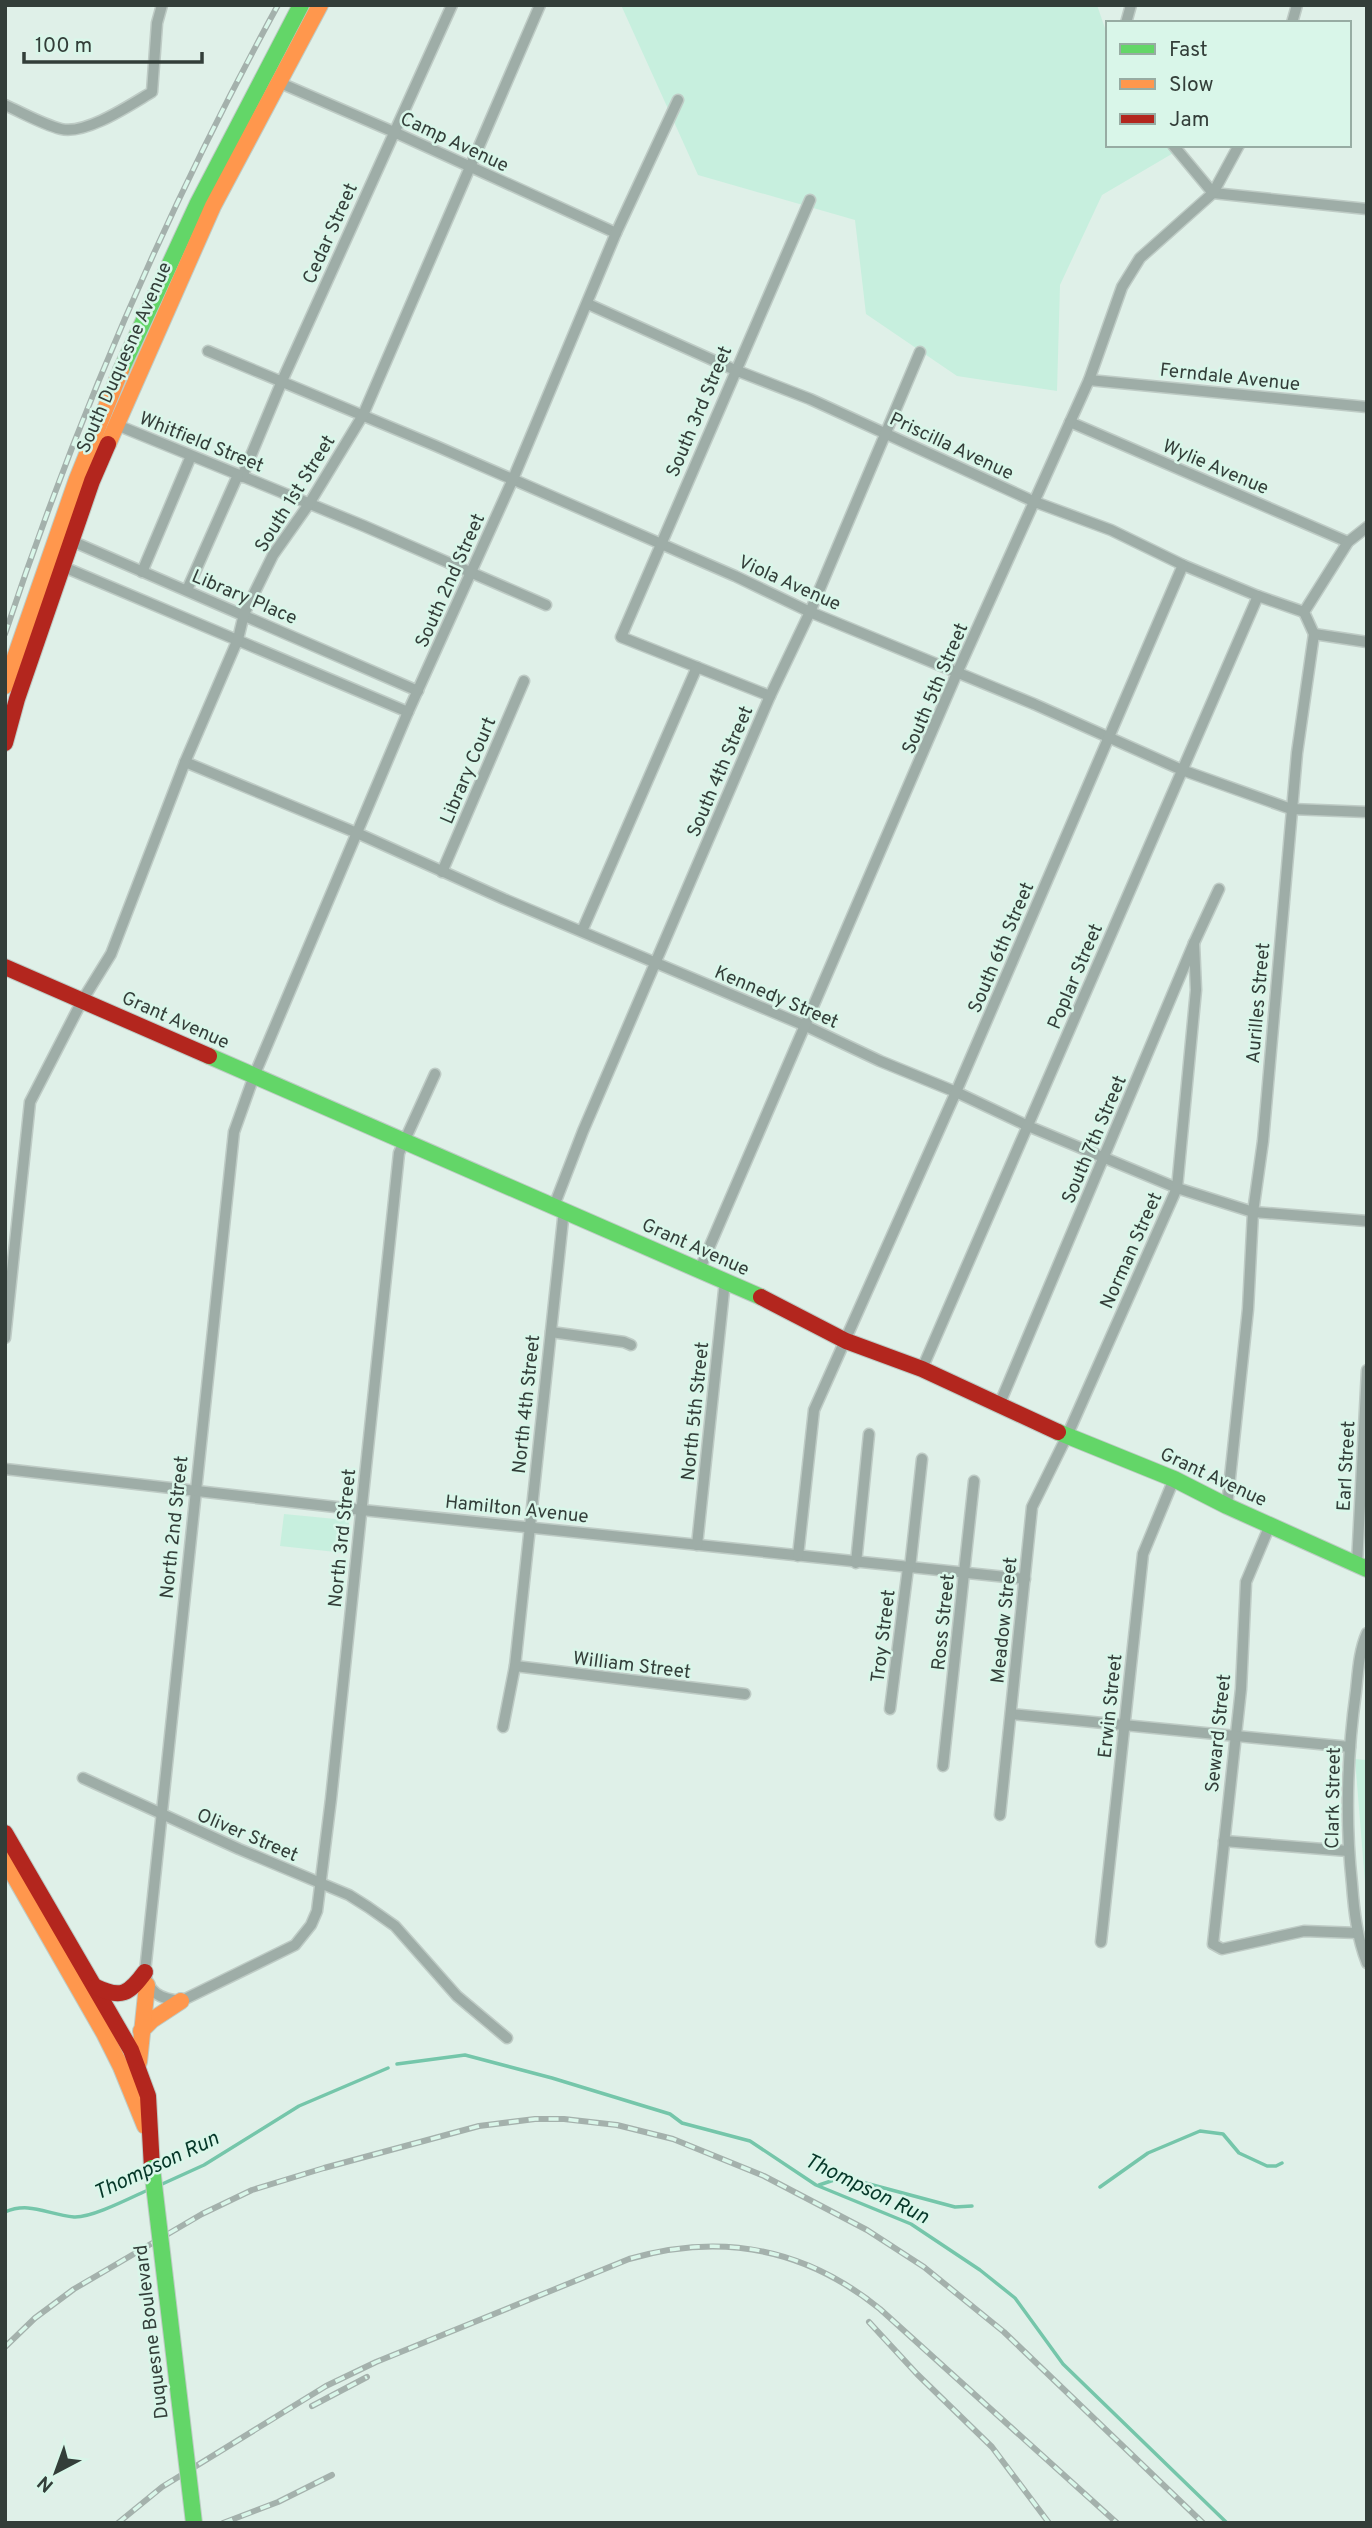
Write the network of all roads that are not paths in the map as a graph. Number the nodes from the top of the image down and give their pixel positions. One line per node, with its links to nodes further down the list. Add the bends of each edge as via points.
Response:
1 (162, 5): 8 (street, via 152,92 85,127 63,130)
2 (301, 5): 34 (main road, via 183,233 104,411)
3 (320, 5): 6 (main road, South Duquesne Avenue)
4 (452, 5): 9 (street, Cedar Street)
5 (540, 5): 12 (street, South 1st Street)
6 (278, 82): 9 (street, Camp Avenue); 26 (main road, South Duquesne Avenue, via 213,206)
7 (678, 100): 16 (street, South 2nd Street)
8 (5, 105)
9 (394, 132): 12 (street, Camp Avenue); 21 (street, Cedar Street)
10 (1175, 147): 13 (street)
11 (1238, 147): 13 (street, South 5th Street)
12 (469, 167): 16 (street, Camp Avenue); 24 (street, South 1st Street)
13 (1213, 193): 15 (street); 22 (street, South 5th Street, via 1140,258 1122,287)
14 (810, 200): 20 (street, South 3rd Street)
15 (1367, 209)
16 (616, 233): 17 (street, South 2nd Street)
17 (588, 304): 20 (street, Priscilla Avenue); 30 (street, South 2nd Street)
18 (208, 351): 21 (street, Viola Avenue)
19 (920, 352): 27 (street, South 4th Street)
20 (735, 370): 27 (street, Priscilla Avenue); 36 (street, South 3rd Street)
21 (282, 380): 24 (street, Viola Avenue); 29 (street, Cedar Street)
22 (1089, 380): 23 (street, Ferndale Avenue); 25 (street, South 5th Street)
23 (1367, 407)
24 (363, 415): 30 (street, Viola Avenue); 32 (street, South 1st Street)
25 (1070, 422): 31 (street, South 5th Street); 35 (street, Wylie Avenue)
26 (117, 425): 28 (street, Whitfield Street); 34 (main road, South Duquesne Avenue)
27 (885, 433): 31 (street, Priscilla Avenue); 44 (street, South 4th Street)
28 (191, 456): 29 (street, Whitfield Street); 39 (street)
29 (240, 476): 32 (street, Whitfield Street); 41 (street, Cedar Street)
30 (513, 479): 36 (street, Viola Avenue); 40 (street, South 2nd Street)
31 (1035, 502): 38 (street, Priscilla Avenue, via 1111,530); 51 (street, South 5th Street)
32 (309, 504): 40 (street, Whitfield Street); 46 (street, South 1st Street, via 273,555)
33 (1367, 527): 35 (street)
34 (64, 538): 37 (main road, South Duquesne Avenue); 39 (street, Library Place)
35 (1348, 542): 45 (street)
36 (660, 545): 44 (street, Viola Avenue); 50 (street, South 3rd Street, via 621,637)
37 (55, 563): 48 (street); 53 (main road); 58 (main road, South Duquesne Avenue)
38 (1183, 565): 42 (street, Priscilla Avenue); 57 (street, South 6th Street)
39 (142, 572): 41 (street, Library Place)
40 (471, 573): 43 (street, Whitfield Street); 54 (street, South 2nd Street)
41 (187, 590): 46 (street, Library Place)
42 (1258, 596): 45 (street, Priscilla Avenue); 60 (street, Poplar Street)
43 (546, 605)
44 (810, 612): 51 (street, Viola Avenue); 55 (street, South 4th Street)
45 (1304, 612): 47 (street)
46 (244, 614): 48 (street, South 1st Street); 54 (street, Library Place)
47 (1314, 634): 49 (street); 61 (street, Aurilles Street)
48 (238, 639): 56 (street); 59 (street, South 1st Street)
49 (1367, 642)
50 (697, 667): 55 (street); 66 (street)
51 (957, 673): 57 (street, Viola Avenue); 71 (street, South 5th Street)
52 (524, 681): 64 (street, Library Court)
53 (5, 686)
54 (418, 691): 56 (street, South 2nd Street)
55 (771, 696): 68 (street, South 4th Street)
56 (408, 712): 63 (street, South 2nd Street)
57 (1110, 738): 60 (street, Viola Avenue); 74 (street, South 6th Street)
58 (5, 743)
59 (185, 762): 63 (street, Kennedy Street); 70 (street, South 1st Street, via 111,954)
60 (1182, 770): 61 (street, Viola Avenue); 75 (street, Poplar Street)
61 (1291, 809): 62 (street, Viola Avenue); 80 (street, Aurilles Street)
62 (1367, 812)
63 (357, 833): 64 (street, Kennedy Street); 73 (street, South 2nd Street)
64 (442, 872): 66 (street, Kennedy Street)
65 (1219, 889): 67 (street, South 7th Street)
66 (582, 931): 68 (street, Kennedy Street)
67 (1194, 943): 77 (street, South 7th Street); 78 (street, Norman Street, via 1196,990)
68 (657, 962): 71 (street, Kennedy Street); 79 (street, South 4th Street, via 583,1131)
69 (5, 967): 70 (main road, Grant Avenue)
70 (82, 1001): 73 (main road, Grant Avenue); 85 (street, South 1st Street, via 30,1102)
71 (806, 1026): 74 (street, Kennedy Street); 82 (street, South 5th Street)
72 (435, 1074): 76 (street)
73 (254, 1076): 76 (main road, Grant Avenue); 97 (street, North 2nd Street, via 234,1132)
74 (956, 1092): 75 (street, Kennedy Street); 86 (street, South 6th Street)
75 (1028, 1126): 77 (street, Kennedy Street); 88 (street, Poplar Street)
76 (405, 1141): 79 (main road, Grant Avenue); 99 (street, North 3rd Street, via 399,1153)
77 (1104, 1158): 78 (street, Kennedy Street); 90 (street, South 7th Street)
78 (1177, 1188): 80 (street, Kennedy Street); 92 (street, Norman Street)
79 (559, 1208): 82 (main road, Grant Avenue); 84 (street, North 4th Street)
80 (1253, 1212): 81 (street, Kennedy Street); 98 (street, Aurilles Street, via 1248,1309)
81 (1367, 1221)
82 (699, 1271): 83 (main road, Grant Avenue)
83 (725, 1281): 86 (main road, Grant Avenue); 102 (street, North 5th Street)
84 (551, 1332): 87 (street); 101 (street, North 4th Street)
85 (5, 1338)
86 (845, 1341): 88 (main road, Grant Avenue); 103 (street, South 6th Street, via 814,1410)
87 (631, 1345)
88 (922, 1369): 90 (main road, Grant Avenue)
89 (1367, 1370): 105 (street, Earl Street)
90 (1000, 1403): 92 (main road, Grant Avenue)
91 (869, 1434): 104 (street)
92 (1067, 1436): 95 (main road, Grant Avenue); 108 (street, Meadow Street, via 1032,1507)
93 (922, 1459): 106 (street, Troy Street)
94 (5, 1469): 97 (street, Hamilton Avenue)
95 (1174, 1479): 98 (main road, Grant Avenue); 115 (street, Erwin Street, via 1143,1554)
96 (974, 1481): 107 (street, Ross Street)
97 (194, 1491): 99 (street, Hamilton Avenue); 120 (street, North 2nd Street)
98 (1227, 1506): 100 (main road, Grant Avenue)
99 (362, 1510): 101 (street, Hamilton Avenue); 126 (street, North 3rd Street)
100 (1269, 1525): 105 (main road, Grant Avenue); 116 (street, Seward Street, via 1245,1582)
101 (529, 1526): 102 (street, Hamilton Avenue); 110 (street, North 4th Street)
102 (697, 1545): 103 (street, Hamilton Avenue)
103 (798, 1556): 104 (street, Hamilton Avenue)
104 (856, 1563): 106 (street, Hamilton Avenue)
105 (1362, 1567)
106 (909, 1568): 107 (street, Hamilton Avenue); 112 (street, Troy Street)
107 (965, 1573): 108 (street, Hamilton Avenue); 118 (street, Ross Street)
108 (1025, 1579): 113 (street, Meadow Street)
109 (1367, 1633): 117 (street, Clark Street)
110 (515, 1667): 111 (street, William Street); 114 (street, North 4th Street)
111 (745, 1694)
112 (890, 1709)
113 (1011, 1714): 115 (street); 121 (street, Meadow Street)
114 (503, 1727)
115 (1124, 1727): 116 (street); 128 (street, Erwin Street)
116 (1236, 1737): 117 (street); 123 (street, Seward Street)
117 (1350, 1747): 124 (street, Clark Street)
118 (943, 1766)
119 (83, 1778): 120 (street, Oliver Street)
120 (162, 1815): 126 (street, Oliver Street); 130 (street, North 2nd Street)
121 (1000, 1815)
122 (5, 1833): 131 (main road, Duquesne Boulevard)
123 (1224, 1841): 124 (street); 127 (street, Seward Street, via 1215,1947 1304,1931)
124 (1348, 1851): 127 (street, Clark Street)
125 (5, 1860): 136 (main road, Duquesne Boulevard, via 110,2045)
126 (321, 1884): 132 (street, North 3rd Street, via 317,1911 295,1945); 134 (street, Oliver Street, via 349,1895 395,1926 457,1996)
127 (1358, 1933): 129 (street, Clark Street)
128 (1101, 1942)
129 (1367, 1963)
130 (146, 1978): 131 (main road, via 122,1994 108,1994); 132 (street, via 163,1998); 133 (main road)
131 (96, 1987): 135 (main road, Duquesne Boulevard)
132 (181, 2001): 133 (main road)
133 (141, 2031): 135 (main road)
134 (507, 2038)
135 (139, 2069): 136 (main road, Duquesne Boulevard, via 148,2096)
136 (149, 2136): 137 (main road, Duquesne Boulevard, bridge)
137 (194, 2523)

